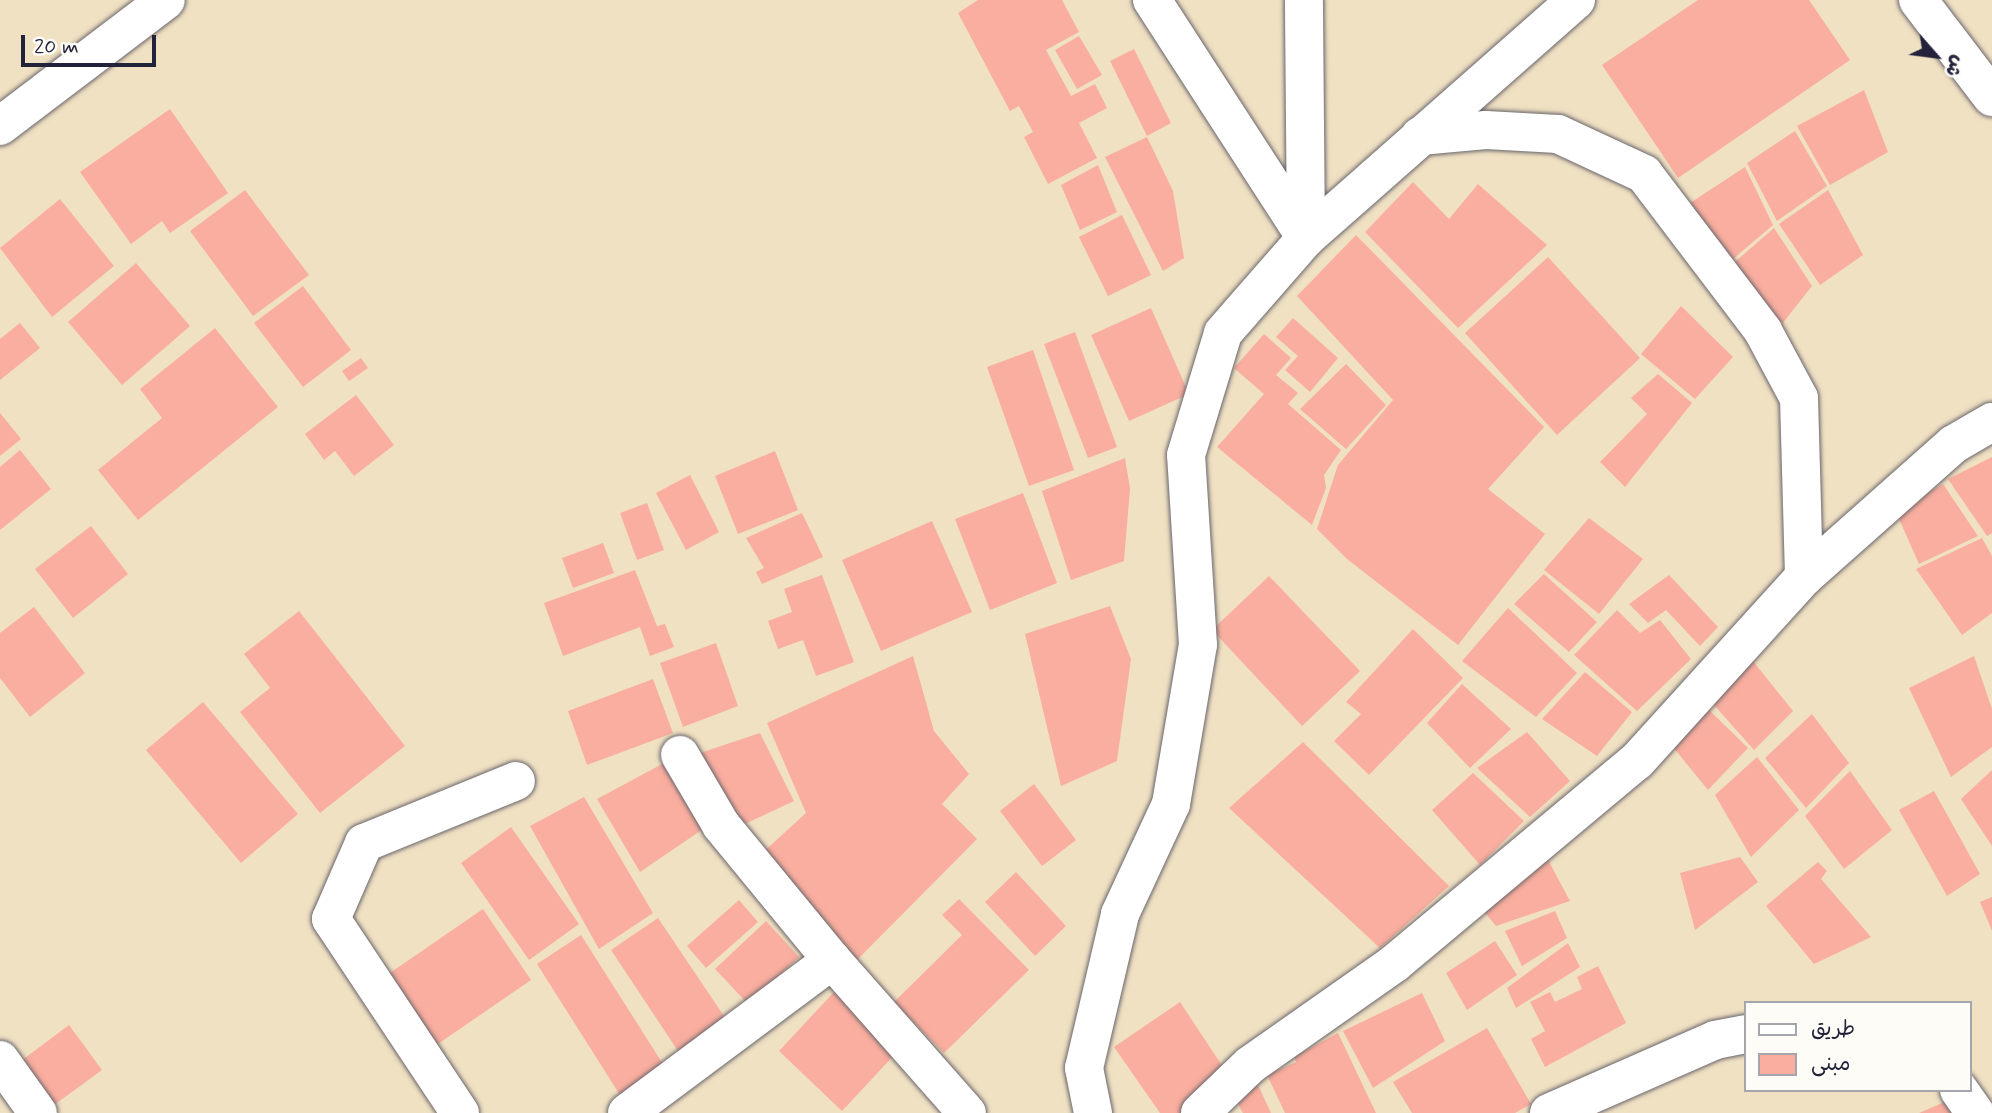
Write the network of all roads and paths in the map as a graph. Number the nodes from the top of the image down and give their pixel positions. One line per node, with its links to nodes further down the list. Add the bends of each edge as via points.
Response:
1 (166, 0): 7 (street)
2 (1152, 0): 9 (street)
3 (1304, 0): 9 (street)
4 (1576, 0): 8 (street)
5 (1918, 0): 6 (street)
6 (1992, 97)
7 (0, 126)
8 (1420, 136): 9 (street); 11 (street, via 1486,130 1559,134 1644,174 1763,331 1799,398)
9 (1306, 238): 22 (street, via 1223,334 1186,455 1198,645 1171,804 1120,914 1084,1068)
10 (1992, 422): 11 (street, via 1954,444)
11 (1804, 577): 23 (street, via 1637,761 1395,963 1250,1065)
12 (680, 755): 14 (street, via 721,825)
13 (516, 781): 19 (street, via 364,843 331,919)
14 (832, 960): 20 (street); 21 (street)
15 (1744, 1034): 24 (street, via 1715,1040)
16 (0, 1060): 18 (street)
17 (1960, 1092): 25 (street)
18 (38, 1113)
19 (460, 1113)
20 (627, 1113)
21 (967, 1113)
22 (1093, 1113)
23 (1200, 1113)
24 (1549, 1113)
25 (1975, 1113)

